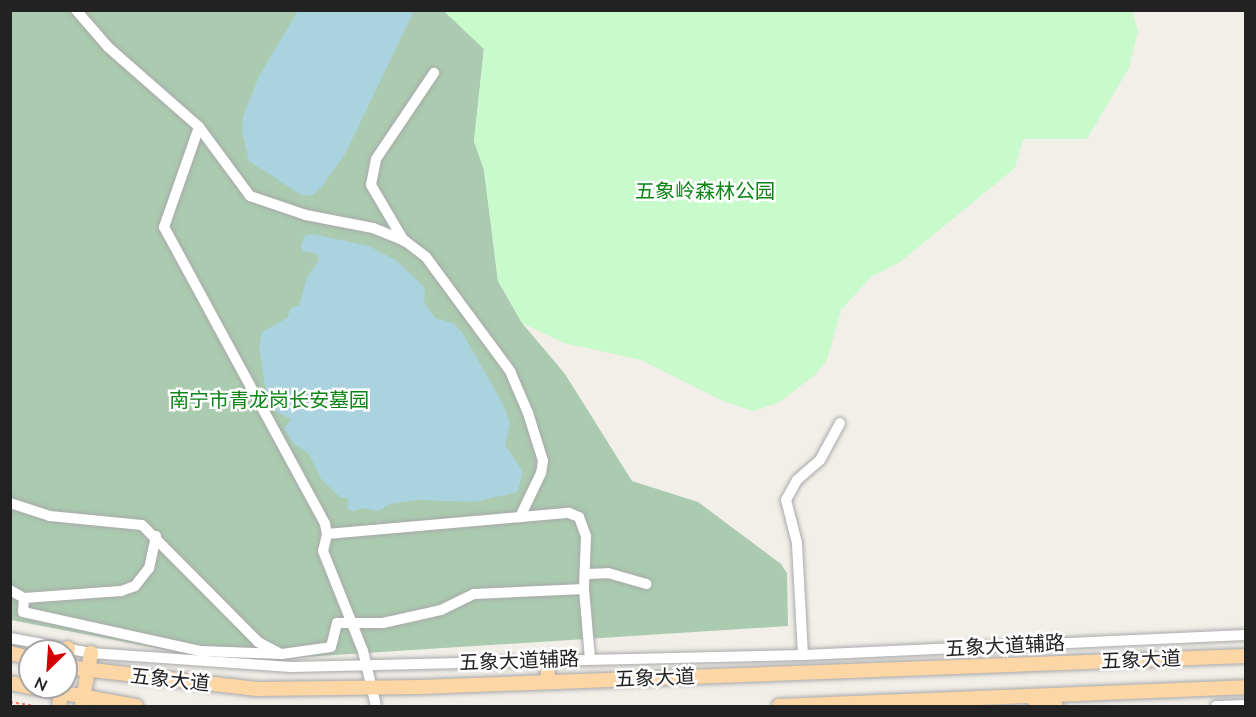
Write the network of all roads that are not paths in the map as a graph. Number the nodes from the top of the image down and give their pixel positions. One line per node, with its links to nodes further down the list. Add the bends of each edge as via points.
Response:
1 (76, 10): 3 (street, via 108,47)
2 (434, 73): 4 (street, via 376,159 371,185)
3 (199, 127): 5 (street, via 250,196 306,215); 10 (street, via 164,226)
4 (382, 209): 5 (street); 6 (street)
5 (373, 228): 6 (street)
6 (405, 241): 9 (street, via 426,257 510,371 519,389 543,461 542,473)
7 (840, 423): 22 (street, via 820,460 797,480 786,500 797,543)
8 (10, 503): 11 (street, via 50,516 130,521)
9 (520, 517): 10 (street); 12 (street, via 569,513 579,517 586,536)
10 (327, 534): 17 (street, via 323,551)
11 (156, 536): 16 (street, via 149,568 135,586 121,591); 21 (street, via 258,642)
12 (585, 574): 13 (street, via 608,573); 14 (street)
13 (646, 584)
14 (584, 588): 17 (street, via 474,594 441,610 383,623); 24 (street)
15 (10, 590): 16 (street)
16 (24, 598): 21 (street, via 23,612 200,651)
17 (352, 622): 21 (street, via 337,623 331,647); 26 (street)
18 (1245, 635): 22 (street, 五象大道辅路)
19 (78, 650): 20 (street, 五象大道辅路)
20 (91, 653): 26 (street, 五象大道辅路, via 292,667); 28 (main road)
21 (282, 654)
22 (803, 655): 24 (street, 五象大道辅路)
23 (1245, 656): 29 (main road, 五象大道)
24 (590, 659): 25 (street, 五象大道辅路)
25 (547, 660): 26 (street, 五象大道辅路); 29 (main road)
26 (368, 666): 31 (street)
27 (78, 667): 28 (main road, 五象大道)
28 (89, 669): 31 (main road, 五象大道, via 257,689); 33 (main road)
29 (548, 682): 31 (main road, 五象大道)
30 (1245, 687): 32 (main road, 五象大道)
31 (374, 688): 37 (street)
32 (1025, 696): 38 (main road, 五象大道); 39 (main road)
33 (83, 702): 35 (street); 36 (main road, 五象大道)
34 (1245, 705): 40 (street)
35 (96, 706)
36 (136, 706)
37 (376, 706)
38 (779, 706)
39 (1056, 706)
40 (1216, 706)

